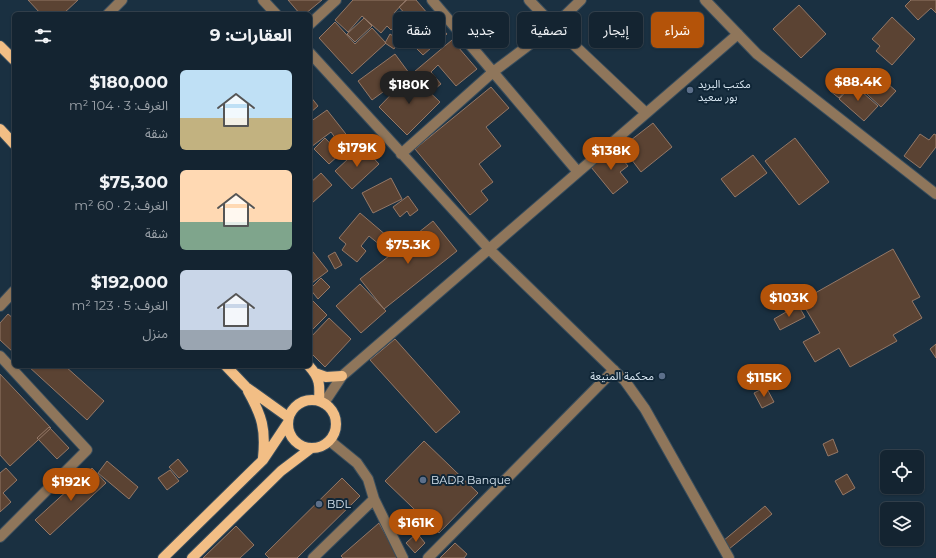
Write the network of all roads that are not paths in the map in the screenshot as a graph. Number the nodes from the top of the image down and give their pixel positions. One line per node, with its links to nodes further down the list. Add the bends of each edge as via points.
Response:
1 (122, 0): 8 (street)
2 (263, 0): 9 (street)
3 (336, 0): 12 (street)
4 (432, 0): 19 (street)
5 (529, 0): 10 (street)
6 (581, 0): 11 (street)
7 (706, 0): 13 (street)
8 (110, 12)
9 (274, 12)
10 (541, 12)
11 (569, 12)
12 (312, 22)
13 (738, 34): 20 (street); 25 (street, via 757,54)
14 (0, 46): 18 (main road)
15 (524, 48): 19 (street)
16 (577, 48): 20 (street)
17 (312, 55): 23 (street)
18 (12, 58)
19 (492, 72): 23 (street); 24 (street)
20 (646, 113): 24 (street)
21 (0, 130): 22 (main road)
22 (12, 142)
23 (401, 154): 26 (street)
24 (578, 172): 26 (street)
25 (936, 194)
26 (489, 249): 32 (street); 33 (street)
27 (12, 293): 28 (street)
28 (0, 306)
29 (0, 356): 41 (street, via 87,450)
30 (228, 368): 34 (main road)
31 (312, 369): 33 (main road, via 326,377); 35 (main road, via 320,385)
32 (614, 370): 46 (street); 47 (street, via 645,410)
33 (342, 376): 35 (street)
34 (246, 388): 36 (main road); 39 (main road, via 262,422 265,438)
35 (322, 402): 36 (main road, via 304,401 292,410); 37 (main road, via 330,408 336,420 334,435)
36 (288, 421): 38 (main road, via 291,438); 39 (main road)
37 (330, 441): 38 (main road); 40 (street, via 357,463 368,479)
38 (310, 449): 43 (main road, via 281,471)
39 (263, 460): 42 (main road)
40 (374, 499): 44 (street); 45 (street)
41 (0, 537)
42 (163, 558)
43 (192, 558)
44 (313, 558)
45 (403, 558)
46 (428, 558)
47 (729, 558)

